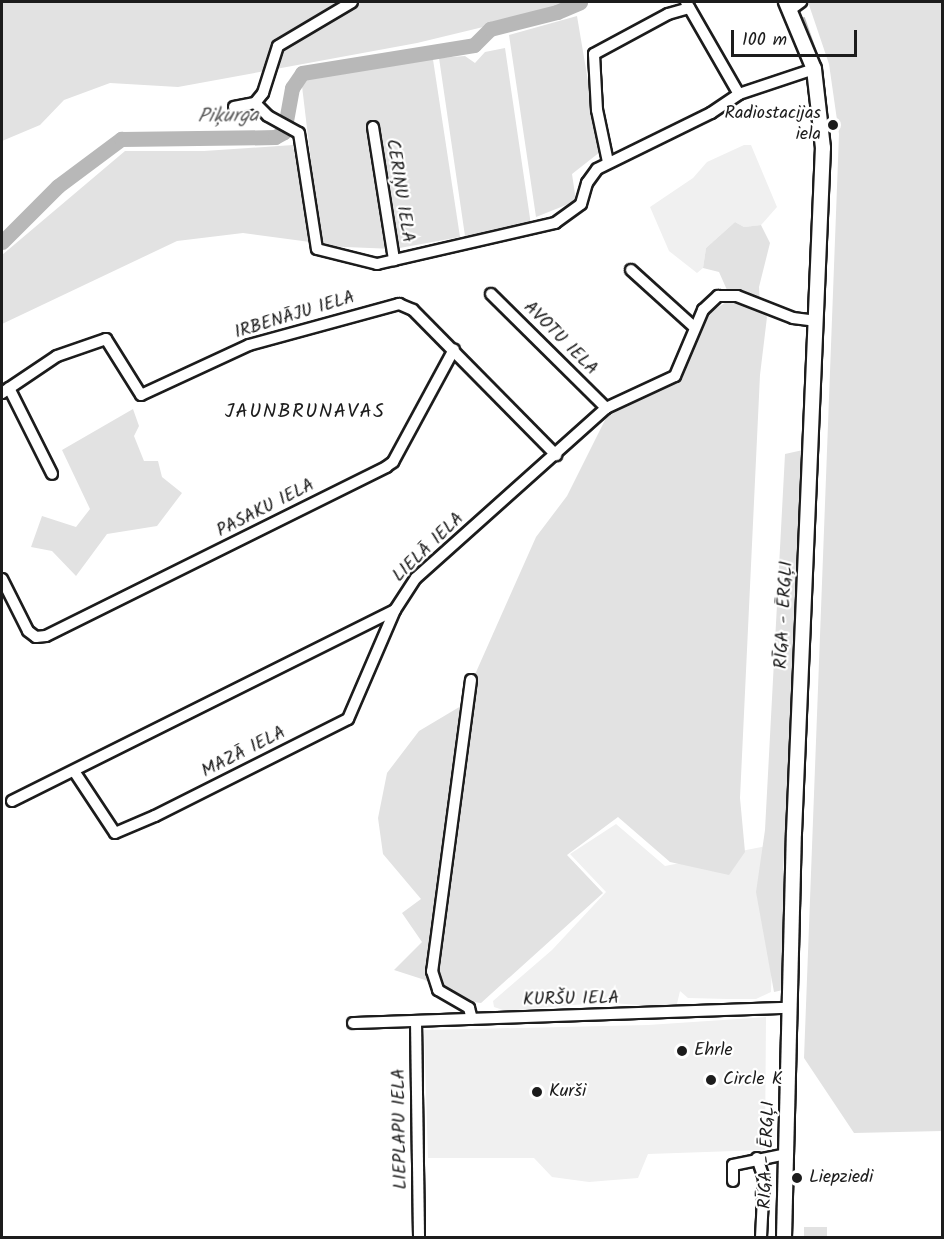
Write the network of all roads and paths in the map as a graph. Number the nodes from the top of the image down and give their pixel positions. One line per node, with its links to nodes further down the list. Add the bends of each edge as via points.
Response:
1 (352, 2): 7 (street, via 278,46 272,74)
2 (801, 2): 4 (street)
3 (687, 5): 6 (street); 10 (street, via 594,54)
4 (788, 6): 5 (main road, RĪGA - ĒRGĻI)
5 (814, 69): 6 (street); 14 (main road, RĪGA - ĒRGĻI, via 823,148)
6 (739, 94): 10 (street, via 711,113)
7 (255, 103): 8 (street); 11 (street, via 299,133 317,249 377,264)
8 (234, 107)
9 (372, 127): 11 (street, CERIŅU IELA)
10 (608, 162): 11 (street, via 590,175 581,204 555,223)
11 (394, 260)
12 (631, 270): 15 (street)
13 (491, 294): 18 (street, AVOTU IELA)
14 (817, 321): 15 (street, LIELĀ IELA, via 793,318 737,296 718,296 703,310); 26 (main road, RĪGA - ĒRGĻI)
15 (694, 327): 18 (street, LIELĀ IELA, via 675,376)
16 (453, 349): 17 (street, IRBENĀJU IELA, via 413,310 391,305 249,345 141,395 106,339 57,356); 19 (street, IRBENĀJU IELA); 21 (street, PASAKU IELA, via 393,462 386,467 78,621 36,637 28,631)
17 (5, 390): 20 (street)
18 (606, 408): 19 (street, LIELĀ IELA)
19 (556, 454): 22 (street, LIELĀ IELA, via 416,578)
20 (52, 474)
21 (2, 579)
22 (395, 610): 24 (street, LIELĀ IELA); 24 (street, MAZĀ IELA, via 348,719 155,816 115,833)
23 (471, 680): 27 (street, via 432,971 438,990 469,1008)
24 (74, 771): 25 (street, LIELĀ IELA)
25 (12, 801)
26 (790, 1008): 27 (street, KURŠU IELA); 30 (main road, RĪGA - ĒRGĻI)
27 (472, 1019): 28 (street, KURŠU IELA)
28 (416, 1021): 29 (street, KURŠU IELA); 33 (street, LIEPLAPU IELA)
29 (353, 1023)
30 (786, 1154): 31 (street); 35 (main road, RĪGA - ĒRGĻI)
31 (757, 1158): 32 (street, via 733,1165); 34 (street, via 764,1178)
32 (733, 1181)
33 (419, 1238)
34 (761, 1238)
35 (784, 1238)

